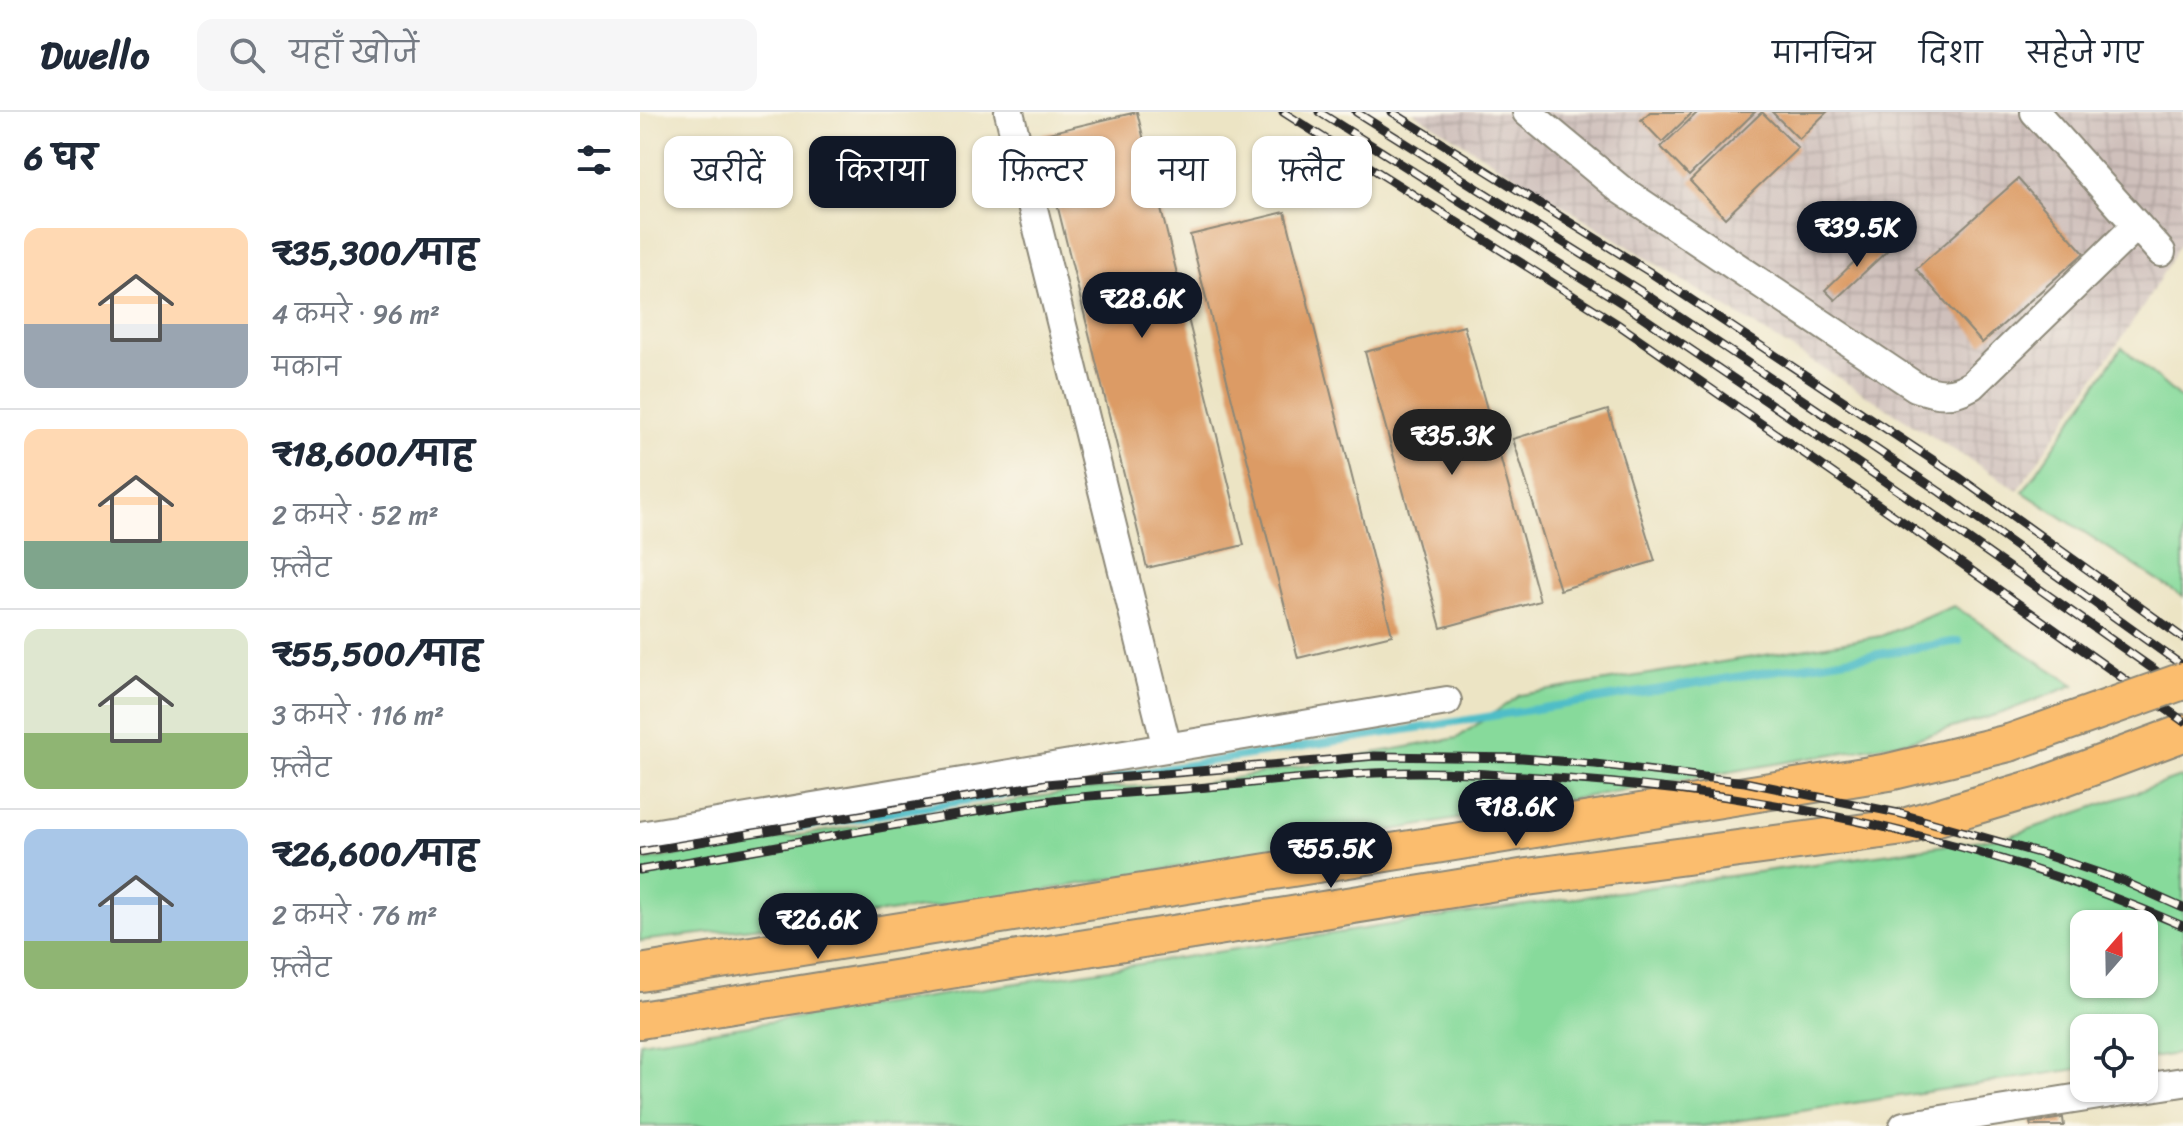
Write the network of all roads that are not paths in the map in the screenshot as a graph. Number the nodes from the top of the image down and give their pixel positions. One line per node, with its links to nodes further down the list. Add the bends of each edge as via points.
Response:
1 (1009, 112): 9 (street)
2 (1527, 112): 4 (street, via 1632,197 1916,387 1938,395 1972,385)
3 (2035, 112): 4 (street)
4 (2136, 226): 5 (street)
5 (2161, 252)
6 (2183, 681): 11 (main road, bridge, via 2009,743 1889,772)
7 (1447, 701): 9 (street)
8 (2183, 733): 12 (main road, via 2038,787 1904,827 1527,877)
9 (1167, 748): 10 (street)
10 (640, 836)
11 (640, 973)
12 (640, 1020)
13 (2183, 1082): 14 (street)
14 (2158, 1086)
15 (2081, 1102): 16 (street)
16 (2015, 1117): 17 (street)
17 (1904, 1126)

